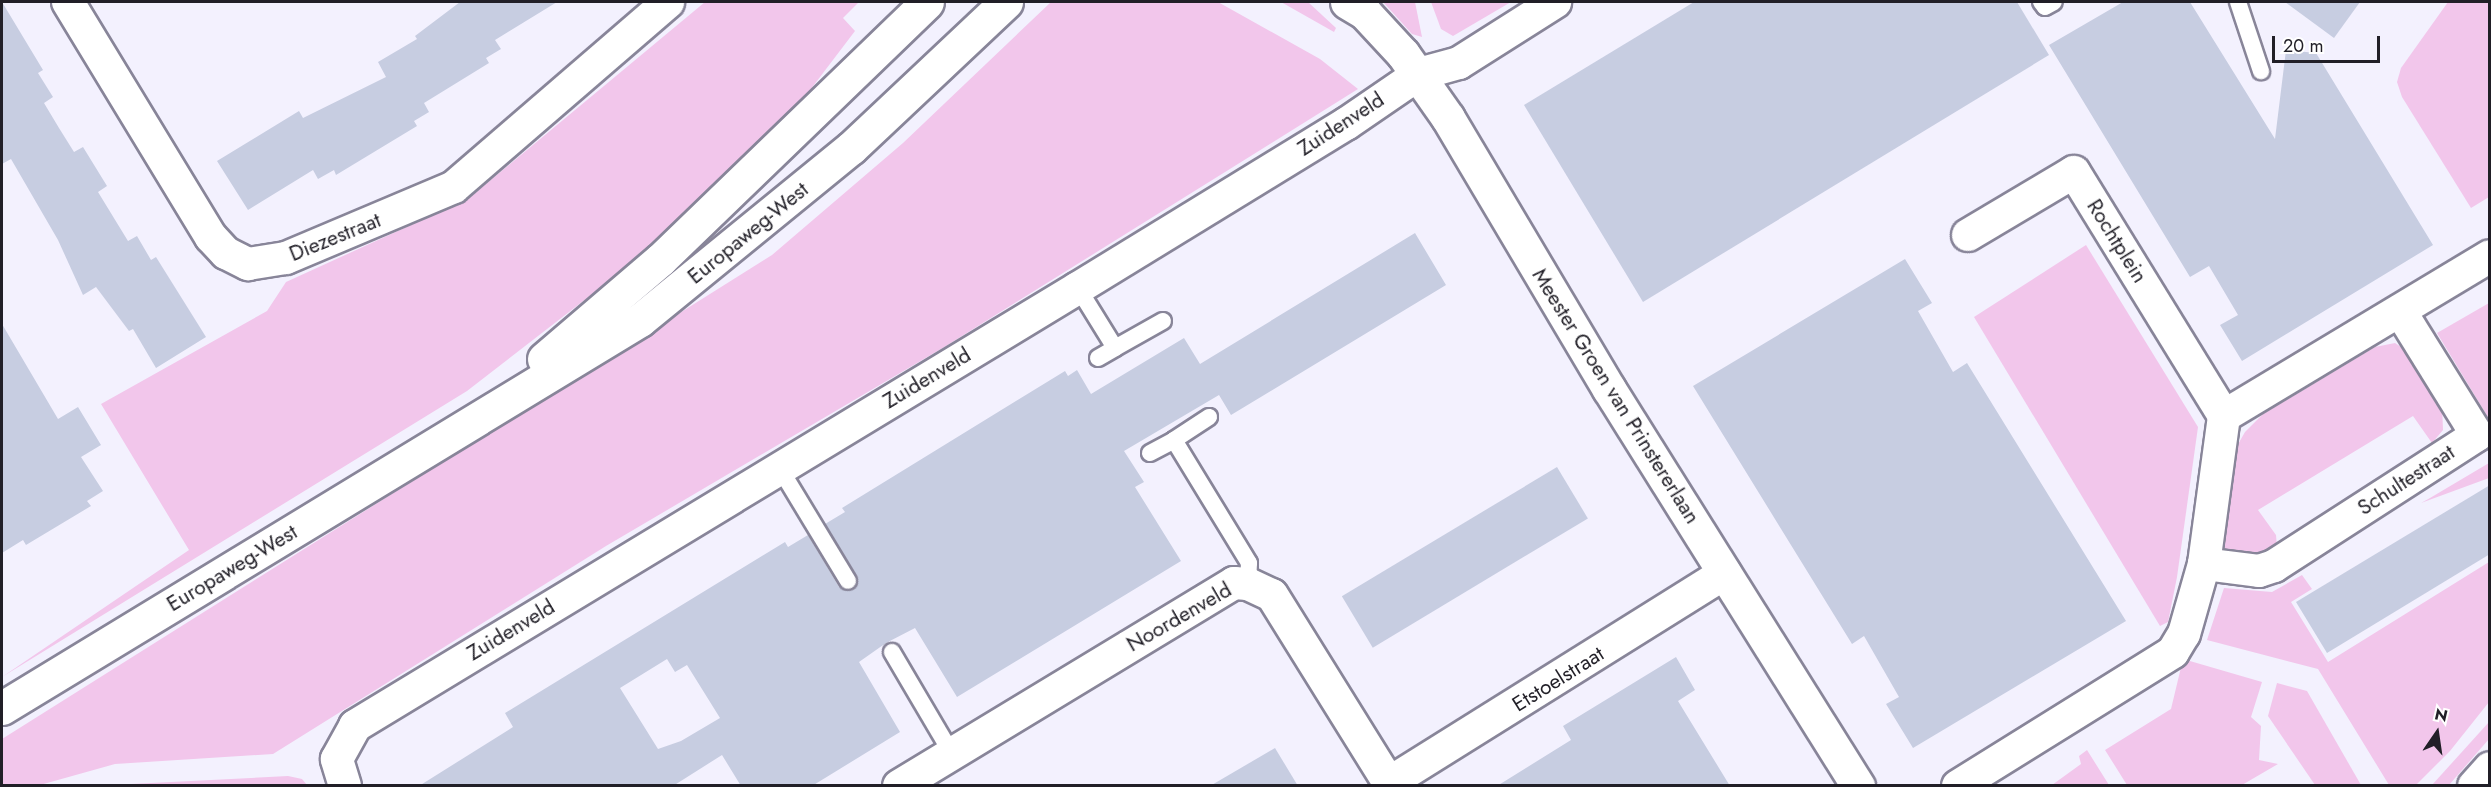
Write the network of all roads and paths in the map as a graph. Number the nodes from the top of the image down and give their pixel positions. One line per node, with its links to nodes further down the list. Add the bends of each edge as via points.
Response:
1 (68, 2): 2 (street, Diezestraat, via 212,237 226,253 248,264 286,258 454,188)
2 (668, 2)
3 (927, 2): 21 (main road, Europaweg-West, via 660,260)
4 (1006, 2): 21 (main road, Europaweg-West, via 851,148 667,299 598,346)
5 (1556, 2): 11 (street, Zuidenveld, via 1459,63)
6 (2041, 2): 7 (lane, via 2044,7)
7 (2054, 2)
8 (2238, 2): 10 (lane)
9 (1358, 5): 11 (main road, Meester Groen van Prinstererlaan)
10 (2261, 71)
11 (1419, 74): 14 (street, Zuidenveld, via 1346,124); 26 (main road, Meester Groen van Prinstererlaan)
12 (1968, 235): 19 (street, Rochtplein, via 2074,172)
13 (2490, 256): 15 (street)
14 (1078, 288): 17 (lane); 24 (street, Zuidenveld)
15 (2400, 311): 19 (street); 25 (street, Schultestraat, via 2477,435 2274,566 2259,571)
16 (1163, 321): 17 (lane)
17 (1115, 348): 18 (lane)
18 (1098, 358)
19 (2224, 416): 25 (street)
20 (1209, 417): 22 (lane)
21 (461, 427): 30 (main road, Europaweg-West)
22 (1174, 440): 23 (lane); 28 (lane, via 1249,563)
23 (1150, 453)
24 (779, 467): 27 (lane); 34 (street, Zuidenveld, via 355,726 337,759)
25 (2204, 564): 37 (street, via 2184,634 2173,652)
26 (1725, 573): 33 (street, Etstoelstraat); 36 (main road, Meester Groen van Prinstererlaan)
27 (848, 581)
28 (1248, 584): 31 (street, Noordenveld, via 1234,583 1218,590); 33 (street, Noordenveld, via 1272,595)
29 (892, 652): 31 (lane)
30 (2, 708)
31 (952, 753): 35 (street, Noordenveld)
32 (2490, 768): 38 (street)
33 (1390, 784)
34 (345, 786)
35 (899, 786)
36 (1858, 786)
37 (1958, 786)
38 (2474, 786)

